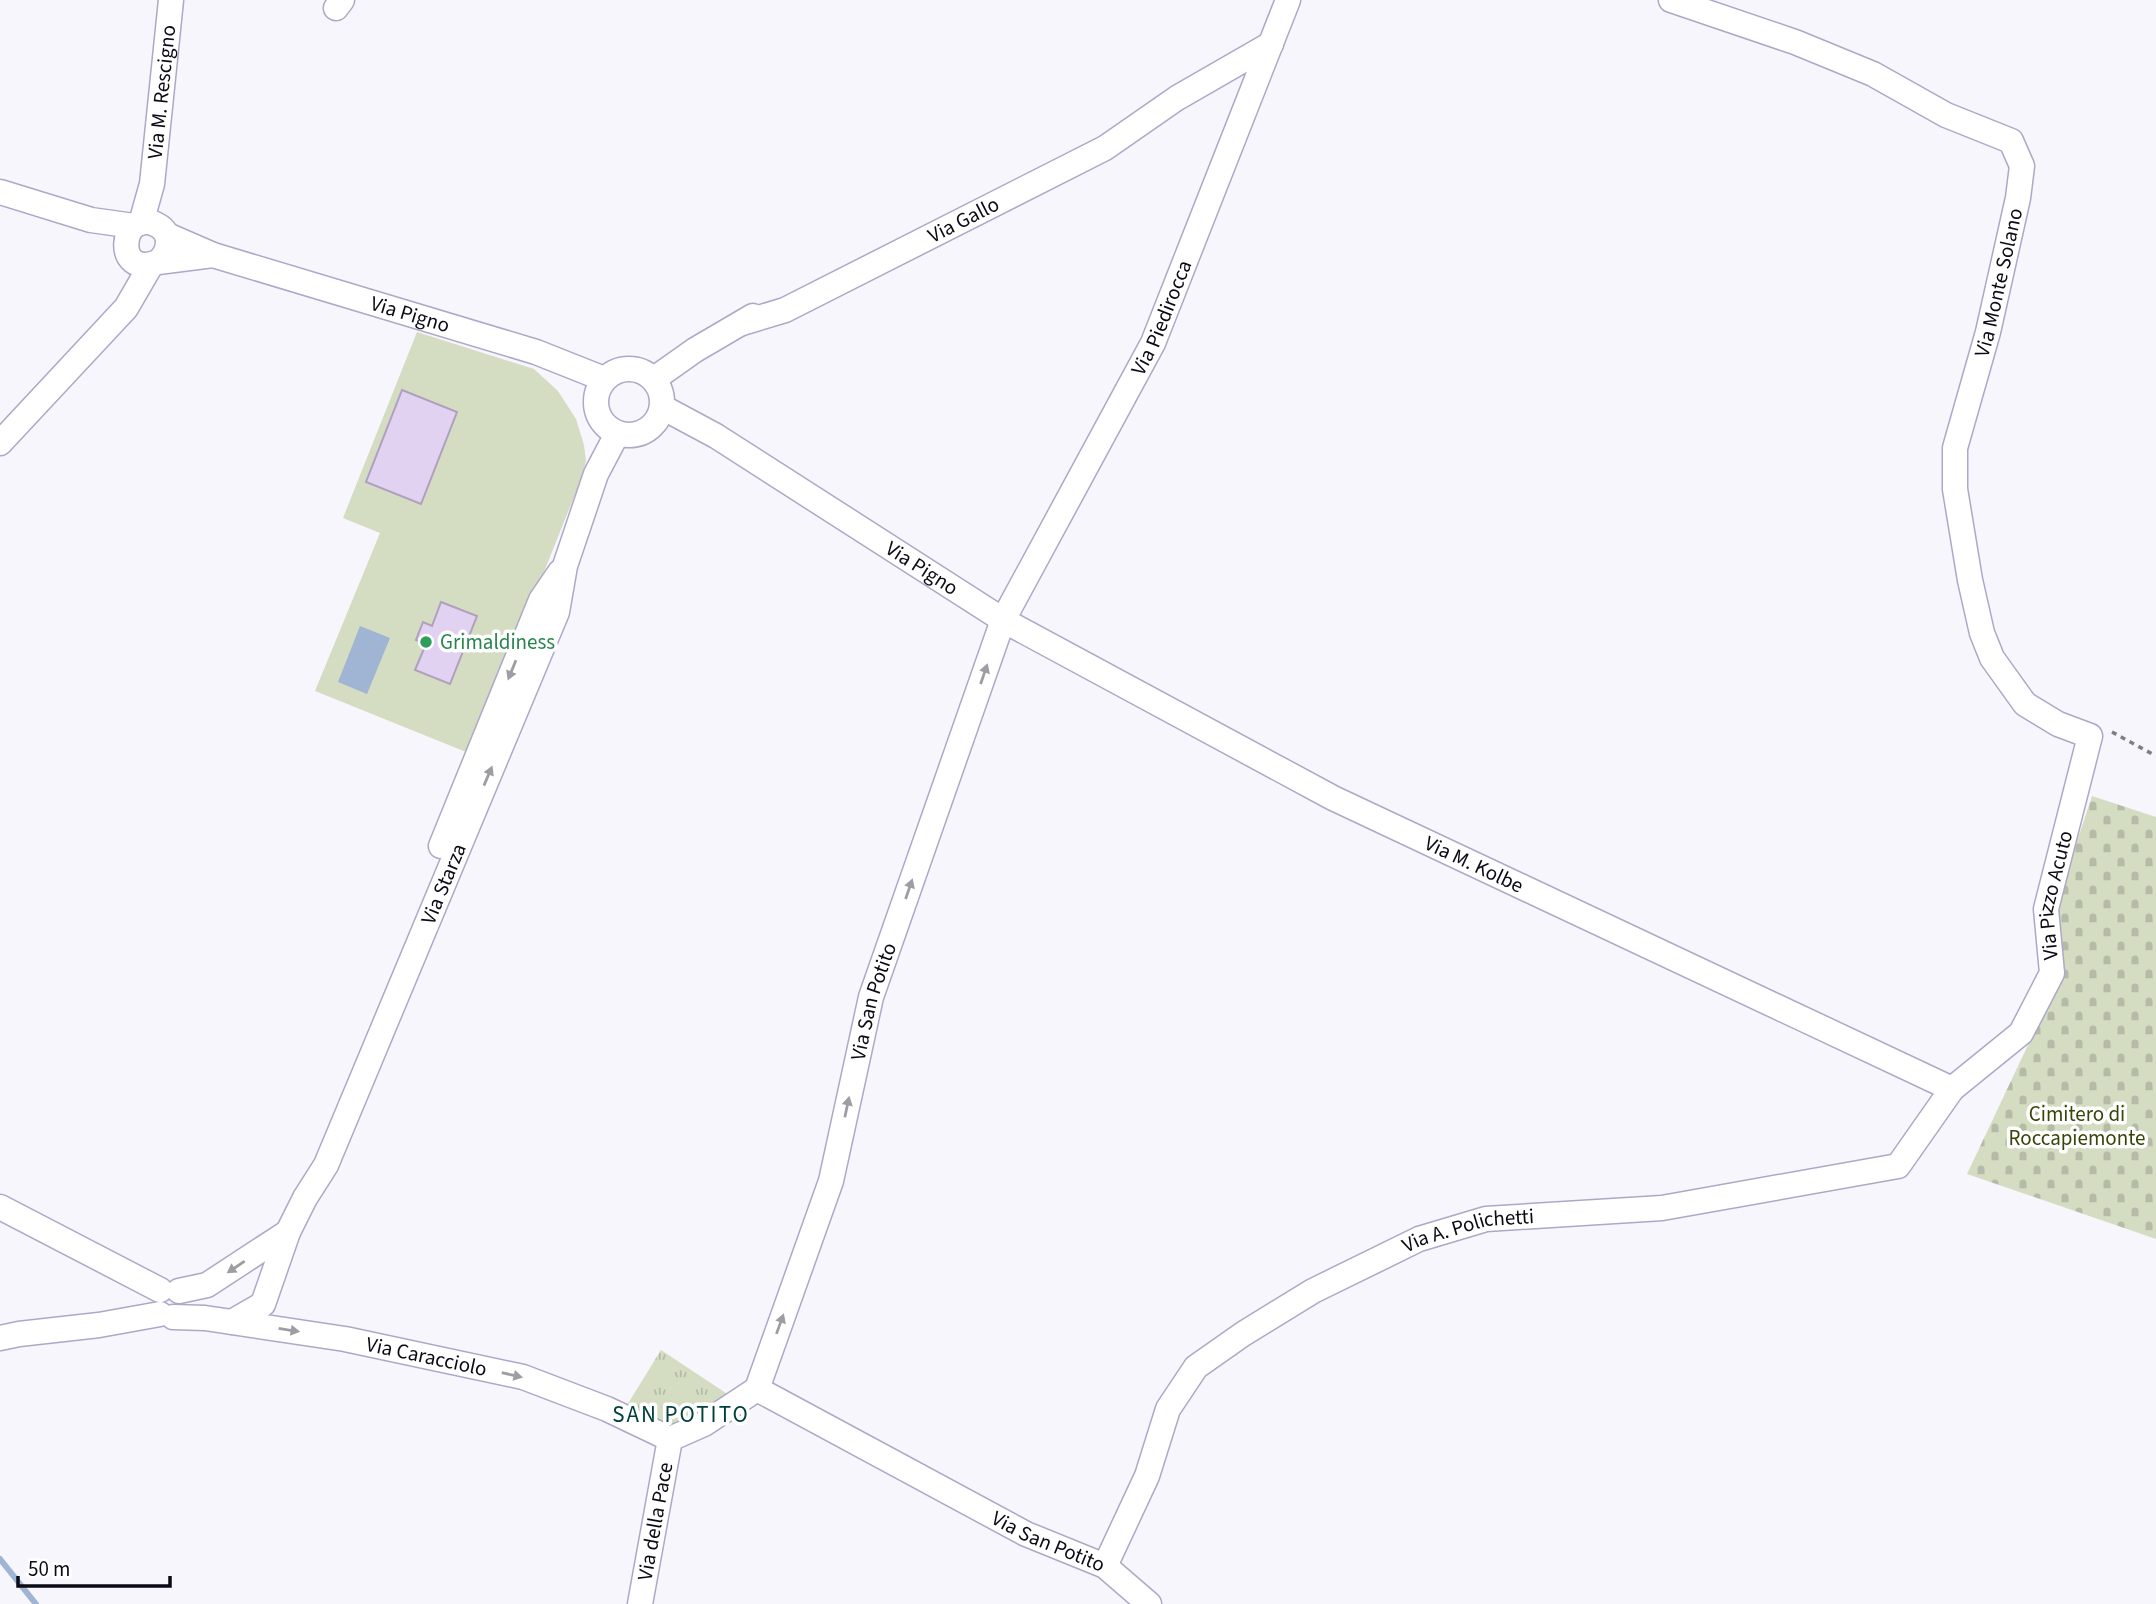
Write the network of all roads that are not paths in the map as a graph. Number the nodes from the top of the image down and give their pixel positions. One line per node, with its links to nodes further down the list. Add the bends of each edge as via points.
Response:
1 (171, 0): 6 (street, Via M. Rescigno)
2 (1288, 0): 4 (street, Via Piedirocca)
3 (1671, 0): 16 (street, Via Monte Solano, via 1873,74 1946,115 2011,141 2022,166 2018,198 1988,332 1955,448 1955,489 1970,580 1992,658 2025,704)
4 (1270, 44): 11 (street, Via Gallo, via 1177,98 1099,132 778,299); 15 (street, Via Piedirocca, via 1153,343)
5 (0, 192): 6 (street, Via Pigno)
6 (143, 235): 7 (street, Via Pigno); 8 (street, via 135,262); 8 (street, via 168,247); 9 (street, Via M. Rescigno)
7 (213, 255): 8 (street, Via Pigno); 10 (street, Via Pigno, via 536,352)
8 (155, 264): 9 (street)
9 (126, 308): 14 (street)
10 (604, 379): 11 (street, via 623,368 643,371); 13 (street, via 595,400 598,415)
11 (654, 379): 12 (street)
12 (662, 407): 13 (street, via 654,424 640,434); 15 (street, Via Pigno, via 716,436)
13 (617, 433): 19 (street, Via Starza, via 596,474 565,566 541,600)
14 (0, 443)
15 (1003, 620): 17 (street, Via M. Kolbe, via 1333,798); 23 (street, Via San Potito, one-way to 15, via 831,1181 872,997)
16 (2090, 736): 17 (street, Via Pizzo Acuto, via 2046,909 2052,972 2021,1033)
17 (1952, 1089): 25 (street, Via A. Polichetti, via 1898,1166 1662,1209 1486,1219 1419,1239 1312,1291 1196,1367 1168,1409 1147,1476)
18 (0, 1207): 20 (street)
19 (288, 1232): 20 (street, one-way to 20, via 207,1285); 21 (street, Via Starza, via 263,1304)
20 (168, 1303): 21 (street, Via Caracciolo); 22 (street, via 99,1325)
21 (232, 1322): 24 (street, Via Caracciolo, one-way to 24, via 345,1339 523,1377)
22 (0, 1338)
23 (757, 1389): 24 (street, via 704,1424); 25 (street, Via San Potito, via 1026,1534)
24 (670, 1439): 26 (street, Via della Pace)
25 (1105, 1566): 27 (street, Via San Potito)
26 (640, 1604)
27 (1149, 1604)

